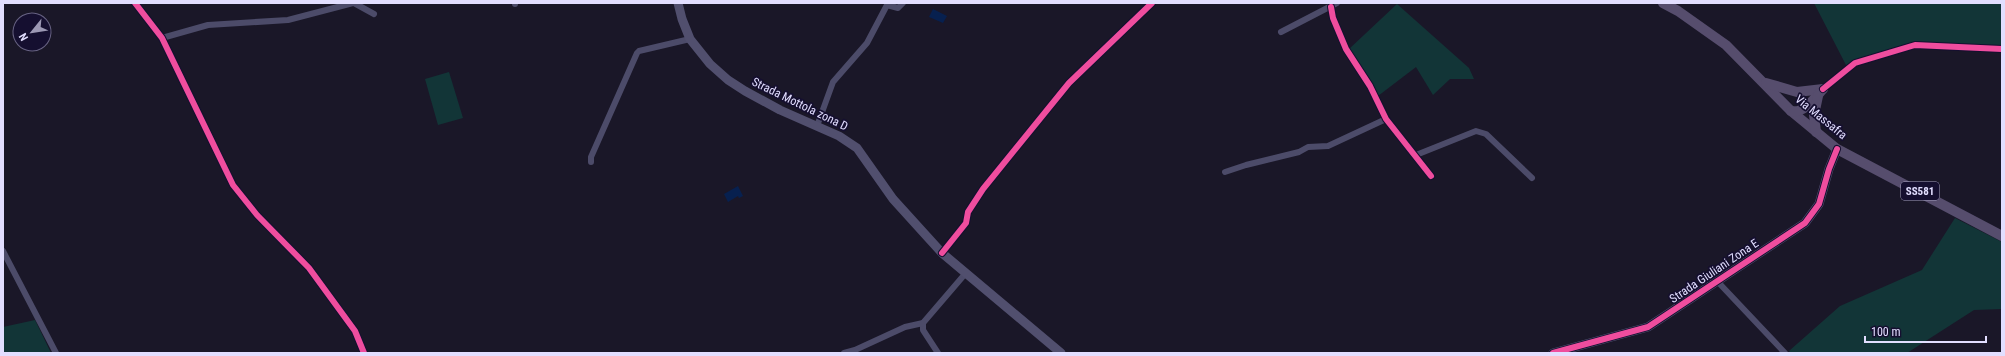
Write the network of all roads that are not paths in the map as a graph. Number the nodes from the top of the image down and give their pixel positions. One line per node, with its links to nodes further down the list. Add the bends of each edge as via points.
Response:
1 (135, 3): 11 (street)
2 (354, 3): 9 (street); 11 (street, via 288,20 208,25)
3 (678, 3): 12 (main road, Strada Mottola zona D)
4 (903, 3): 19 (street, via 898,8 887,5 868,43 833,82)
5 (1152, 3): 29 (street, via 1069,83 983,189 968,212 966,222)
6 (1337, 3): 8 (street)
7 (1663, 3): 14 (main road, Via Massafra / SS581, via 1726,44)
8 (1331, 7): 10 (street); 18 (street, via 1346,49 1370,86)
9 (374, 14)
10 (1281, 32)
11 (162, 38): 34 (street, via 233,185 257,215 309,268 354,331)
12 (690, 39): 19 (main road, Strada Mottola zona D, via 710,64 728,80 780,110); 23 (street, via 637,53)
13 (2002, 49): 15 (street, via 1915,46 1855,63)
14 (1762, 81): 16 (main road, via 1791,91); 17 (main road, Via Massafra / SS581)
15 (1821, 92): 16 (main road); 17 (main road, via 1804,108); 20 (main road, via 1814,108)
16 (1806, 93): 17 (main road, via 1792,101)
17 (1791, 111): 20 (main road, Via Massafra / SS581)
18 (1386, 119): 22 (street, via 1405,145); 24 (street, via 1328,146 1304,148 1299,152)
19 (817, 126): 29 (main road, Strada Mottola zona D, via 840,136 857,148 893,199)
20 (1816, 132): 21 (main road, Via Massafra / SS581)
21 (1837, 148): 27 (main road, Via Massafra / SS581); 31 (main road, Strada Giuliani Zona E, via 1819,204 1804,223)
22 (1416, 155): 25 (street); 26 (street, via 1480,131)
23 (591, 162)
24 (1225, 172)
25 (1431, 176)
26 (1532, 178)
27 (2002, 236)
28 (3, 251): 33 (street)
29 (942, 254): 30 (main road, Strada Mottola zona D)
30 (965, 274): 32 (street); 37 (main road, Strada Mottola zona D)
31 (1718, 282): 38 (main road, Strada Giuliani Zona E, via 1648,327); 39 (street)
32 (923, 323): 35 (street, via 906,327); 36 (street, via 923,330)
33 (56, 353)
34 (364, 353)
35 (844, 353)
36 (938, 353)
37 (1061, 353)
38 (1553, 353)
39 (1785, 353)

